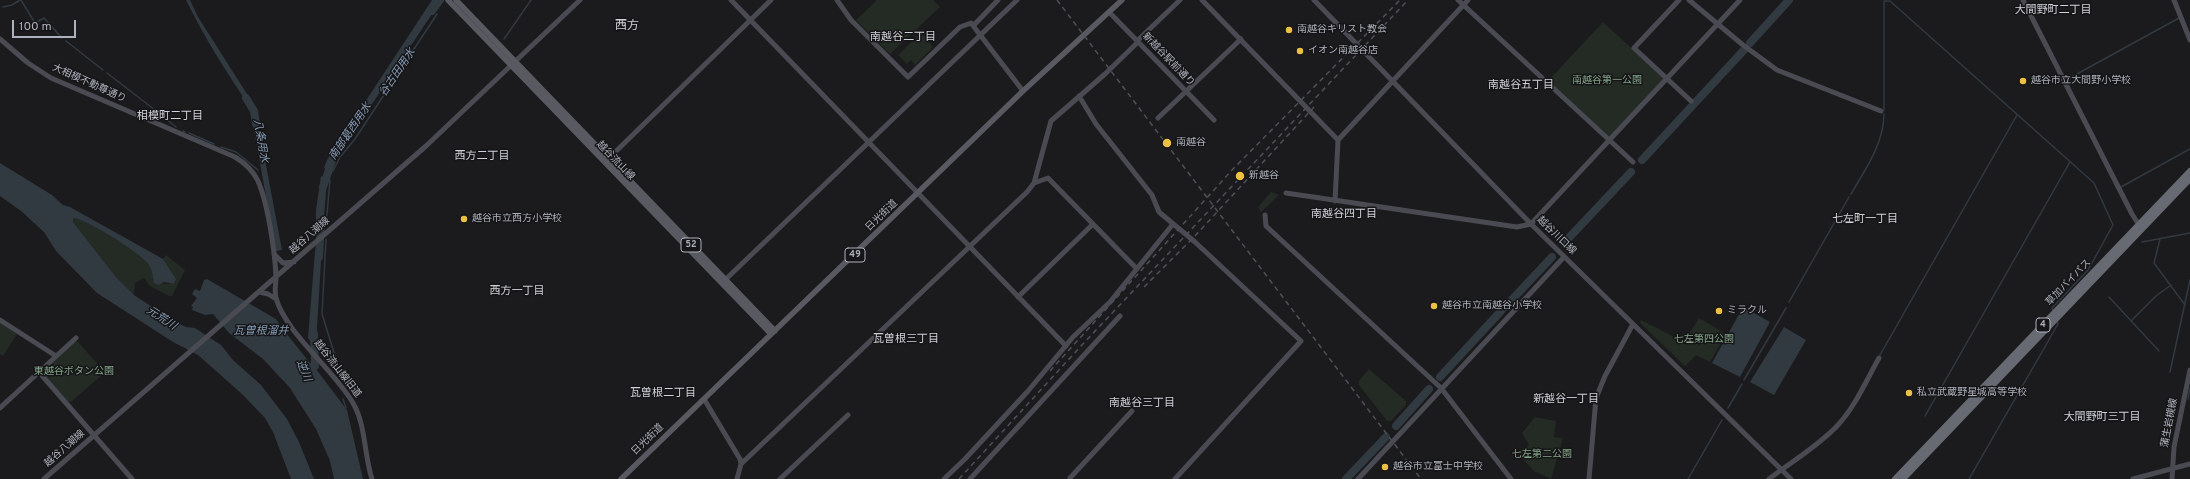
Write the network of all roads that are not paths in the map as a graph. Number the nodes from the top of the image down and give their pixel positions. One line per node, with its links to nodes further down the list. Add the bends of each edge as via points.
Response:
1 (448, 0): 31 (main road, 越谷流山線 / 52)
2 (456, 0): 30 (main road, 越谷流山線 / 52)
3 (580, 0): 30 (street, 越谷八潮線)
4 (731, 0): 22 (street)
5 (771, 0): 22 (street)
6 (837, 0): 24 (street, via 851,20 908,77 960,27 971,23)
7 (998, 0): 24 (street)
8 (1017, 0): 25 (street)
9 (1122, 0): 21 (main road, 日光街道 / 49)
10 (1180, 0): 29 (street)
11 (1202, 0): 27 (street)
12 (1314, 0): 33 (street, 越谷川口線)
13 (1458, 0): 20 (street)
14 (1468, 0): 20 (street)
15 (1679, 0): 32 (street, via 1634,48)
16 (1688, 0): 23 (street)
17 (1740, 0): 23 (street)
18 (2023, 0): 56 (street, via 2132,214)
19 (2174, 0): 28 (street)
20 (1463, 5): 33 (street); 42 (street)
21 (1109, 12): 29 (street, 新越谷駅前通り); 34 (main road, 日光街道 / 49)
22 (750, 20): 43 (street); 44 (street)
23 (1718, 24): 32 (street); 38 (street, via 1777,70)
24 (974, 25): 25 (street)
25 (981, 35): 34 (street); 43 (street)
26 (0, 39): 58 (street, 大相模不動尊通り, via 28,63 51,78 242,162 260,188)
27 (1241, 39): 35 (street); 41 (street)
28 (2190, 40)
29 (1138, 41): 35 (street, 新越谷駅前通り); 36 (street)
30 (515, 61): 31 (street, 越谷八潮線); 44 (main road, 越谷流山線 / 52)
31 (510, 66): 44 (main road, 越谷流山線 / 52); 60 (street, 越谷八潮線, via 441,133)
32 (1667, 79): 37 (street); 42 (street)
33 (1392, 81): 41 (street); 55 (street, 越谷川口線)
34 (1023, 91): 50 (main road, 日光街道 / 49)
35 (1186, 92): 39 (street); 40 (street, 新越谷駅前通り)
36 (1079, 96): 48 (street, via 1051,121); 54 (street, via 1096,124 1152,195 1158,210)
37 (1692, 101)
38 (1881, 111)
39 (1158, 118)
40 (1214, 120)
41 (1338, 140): 51 (street)
42 (1609, 141): 45 (street); 55 (street)
43 (869, 143): 50 (street); 63 (street)
44 (606, 161): 63 (main road, 越谷流山線 / 52); 70 (main road, 越谷流山線 / 52)
45 (1633, 162)
46 (2190, 171): 56 (highway, 草加バイパス / 4)
47 (2190, 179): 103 (highway, 草加バイパス / 4)
48 (1034, 183): 53 (street, via 1048,178); 57 (street)
49 (1286, 193): 51 (street)
50 (918, 194): 57 (street); 70 (main road, 日光街道 / 49)
51 (1335, 201): 55 (street, via 1517,226)
52 (1265, 215): 77 (street, via 1266,226)
53 (1093, 224): 61 (street); 65 (street)
54 (1173, 224): 61 (street); 96 (street, via 1301,341)
55 (1531, 224): 59 (street, 越谷川口線)
56 (2140, 225): 102 (highway, 草加バイパス / 4)
57 (969, 247): 65 (street); 83 (street)
58 (273, 253): 60 (street, via 283,263); 62 (street, 大相模不動尊通り)
59 (1564, 257): 69 (street, 越谷川口線); 77 (street)
60 (294, 262): 62 (street, 越谷八潮線)
61 (1137, 269): 72 (street, via 1110,302)
62 (276, 277): 64 (street, 越谷八潮線); 66 (street, 越谷流山線旧道)
63 (726, 280): 70 (main road, 越谷流山線 / 52)
64 (259, 292): 66 (street); 82 (street, 越谷八潮線)
65 (1018, 297): 72 (street)
66 (276, 299): 90 (street, 越谷流山線旧道, via 291,325 353,403)
67 (1120, 316): 95 (street)
68 (0, 320): 73 (street)
69 (1633, 324): 85 (street, 越谷川口線); 99 (street, via 1596,398)
70 (773, 333): 78 (main road, 日光街道 / 49)
71 (76, 338): 73 (street)
72 (1066, 346): 94 (street, via 1023,396)
73 (56, 356): 76 (street)
74 (1879, 358): 85 (street, via 1860,394 1838,425)
75 (2190, 370): 86 (street, 蒲生岩槻線, via 2174,447)
76 (39, 372): 79 (street); 82 (street)
77 (1441, 388): 97 (street); 98 (street)
78 (704, 399): 83 (street); 91 (main road, 日光街道 / 49)
79 (0, 408)
80 (1132, 411): 87 (street)
81 (848, 415): 93 (street)
82 (94, 436): 88 (street, 越谷八潮線); 89 (street)
83 (741, 464): 92 (street)
84 (2190, 464): 86 (street)
85 (1781, 470): 100 (street); 101 (street, 越谷川口線)
86 (2172, 470): 104 (street); 105 (street, 蒲生岩槻線)
87 (1070, 478)
88 (44, 479)
89 (132, 479)
90 (372, 479)
91 (621, 479)
92 (737, 479)
93 (780, 479)
94 (944, 479)
95 (970, 479)
96 (1175, 479)
97 (1358, 479)
98 (1511, 479)
99 (1589, 479)
100 (1769, 479)
101 (1791, 479)
102 (1895, 479)
103 (1903, 479)
104 (2133, 479)
105 (2172, 479)

